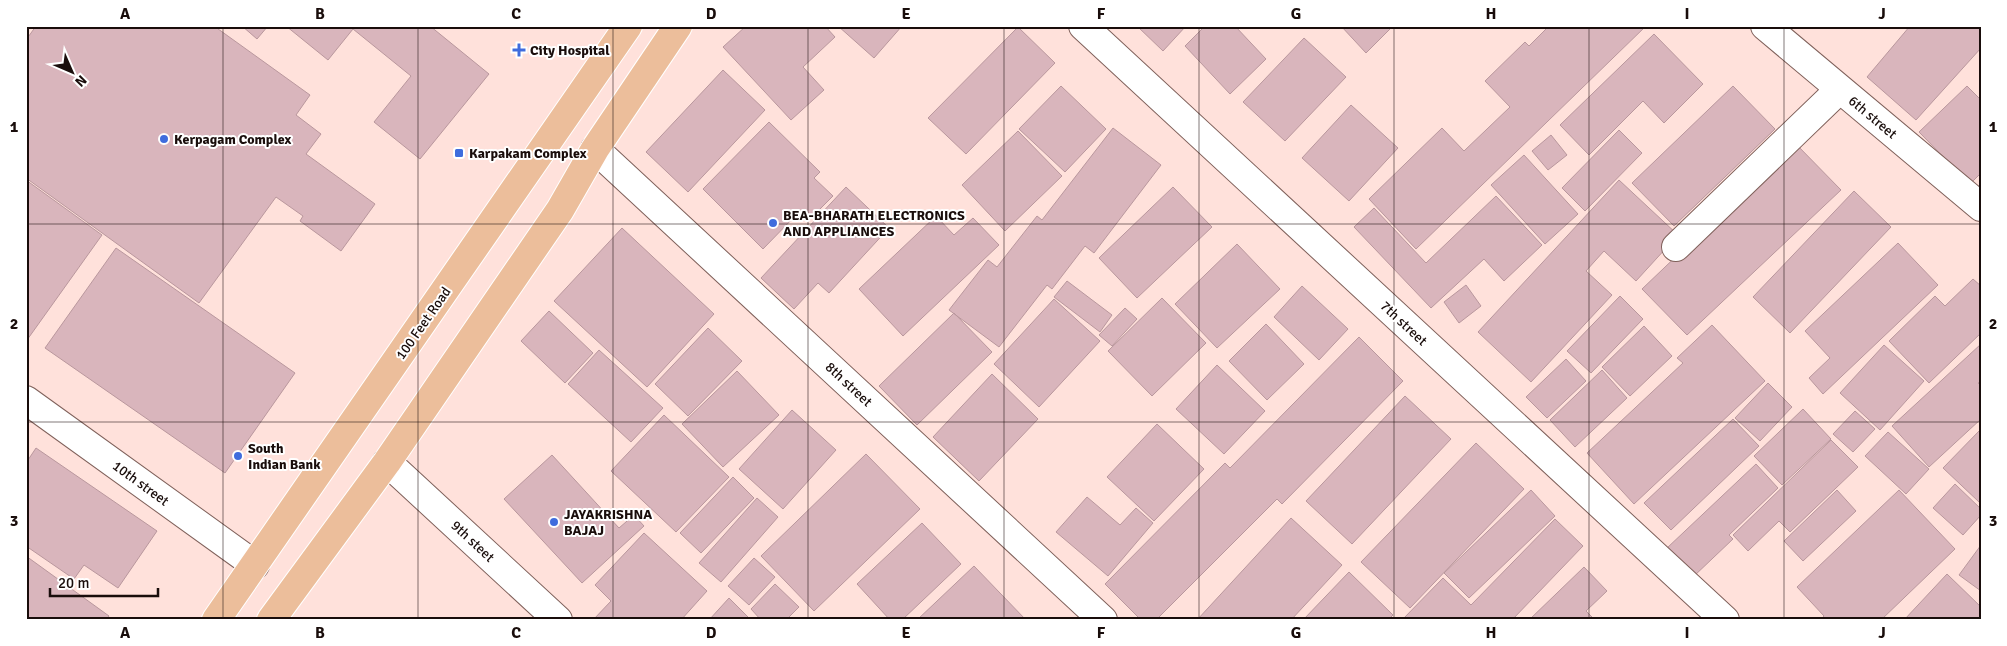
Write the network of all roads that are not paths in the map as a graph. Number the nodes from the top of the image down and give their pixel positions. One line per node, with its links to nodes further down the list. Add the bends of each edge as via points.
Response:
1 (628, 26): 11 (main road, 100 Feet Road)
2 (678, 26): 6 (main road)
3 (1083, 26): 16 (street, 7th street)
4 (1765, 26): 5 (street, 6th street)
5 (1840, 89): 7 (street, 6th street); 8 (street)
6 (594, 149): 10 (main road, via 560,210); 15 (street, 8th street)
7 (1981, 207)
8 (1676, 247)
9 (26, 400): 11 (street, 10th street)
10 (388, 462): 13 (main road); 14 (street, 9th steet)
11 (255, 565): 12 (main road, 100 Feet Road)
12 (216, 620)
13 (271, 620)
14 (558, 620)
15 (1103, 620)
16 (1725, 620)

